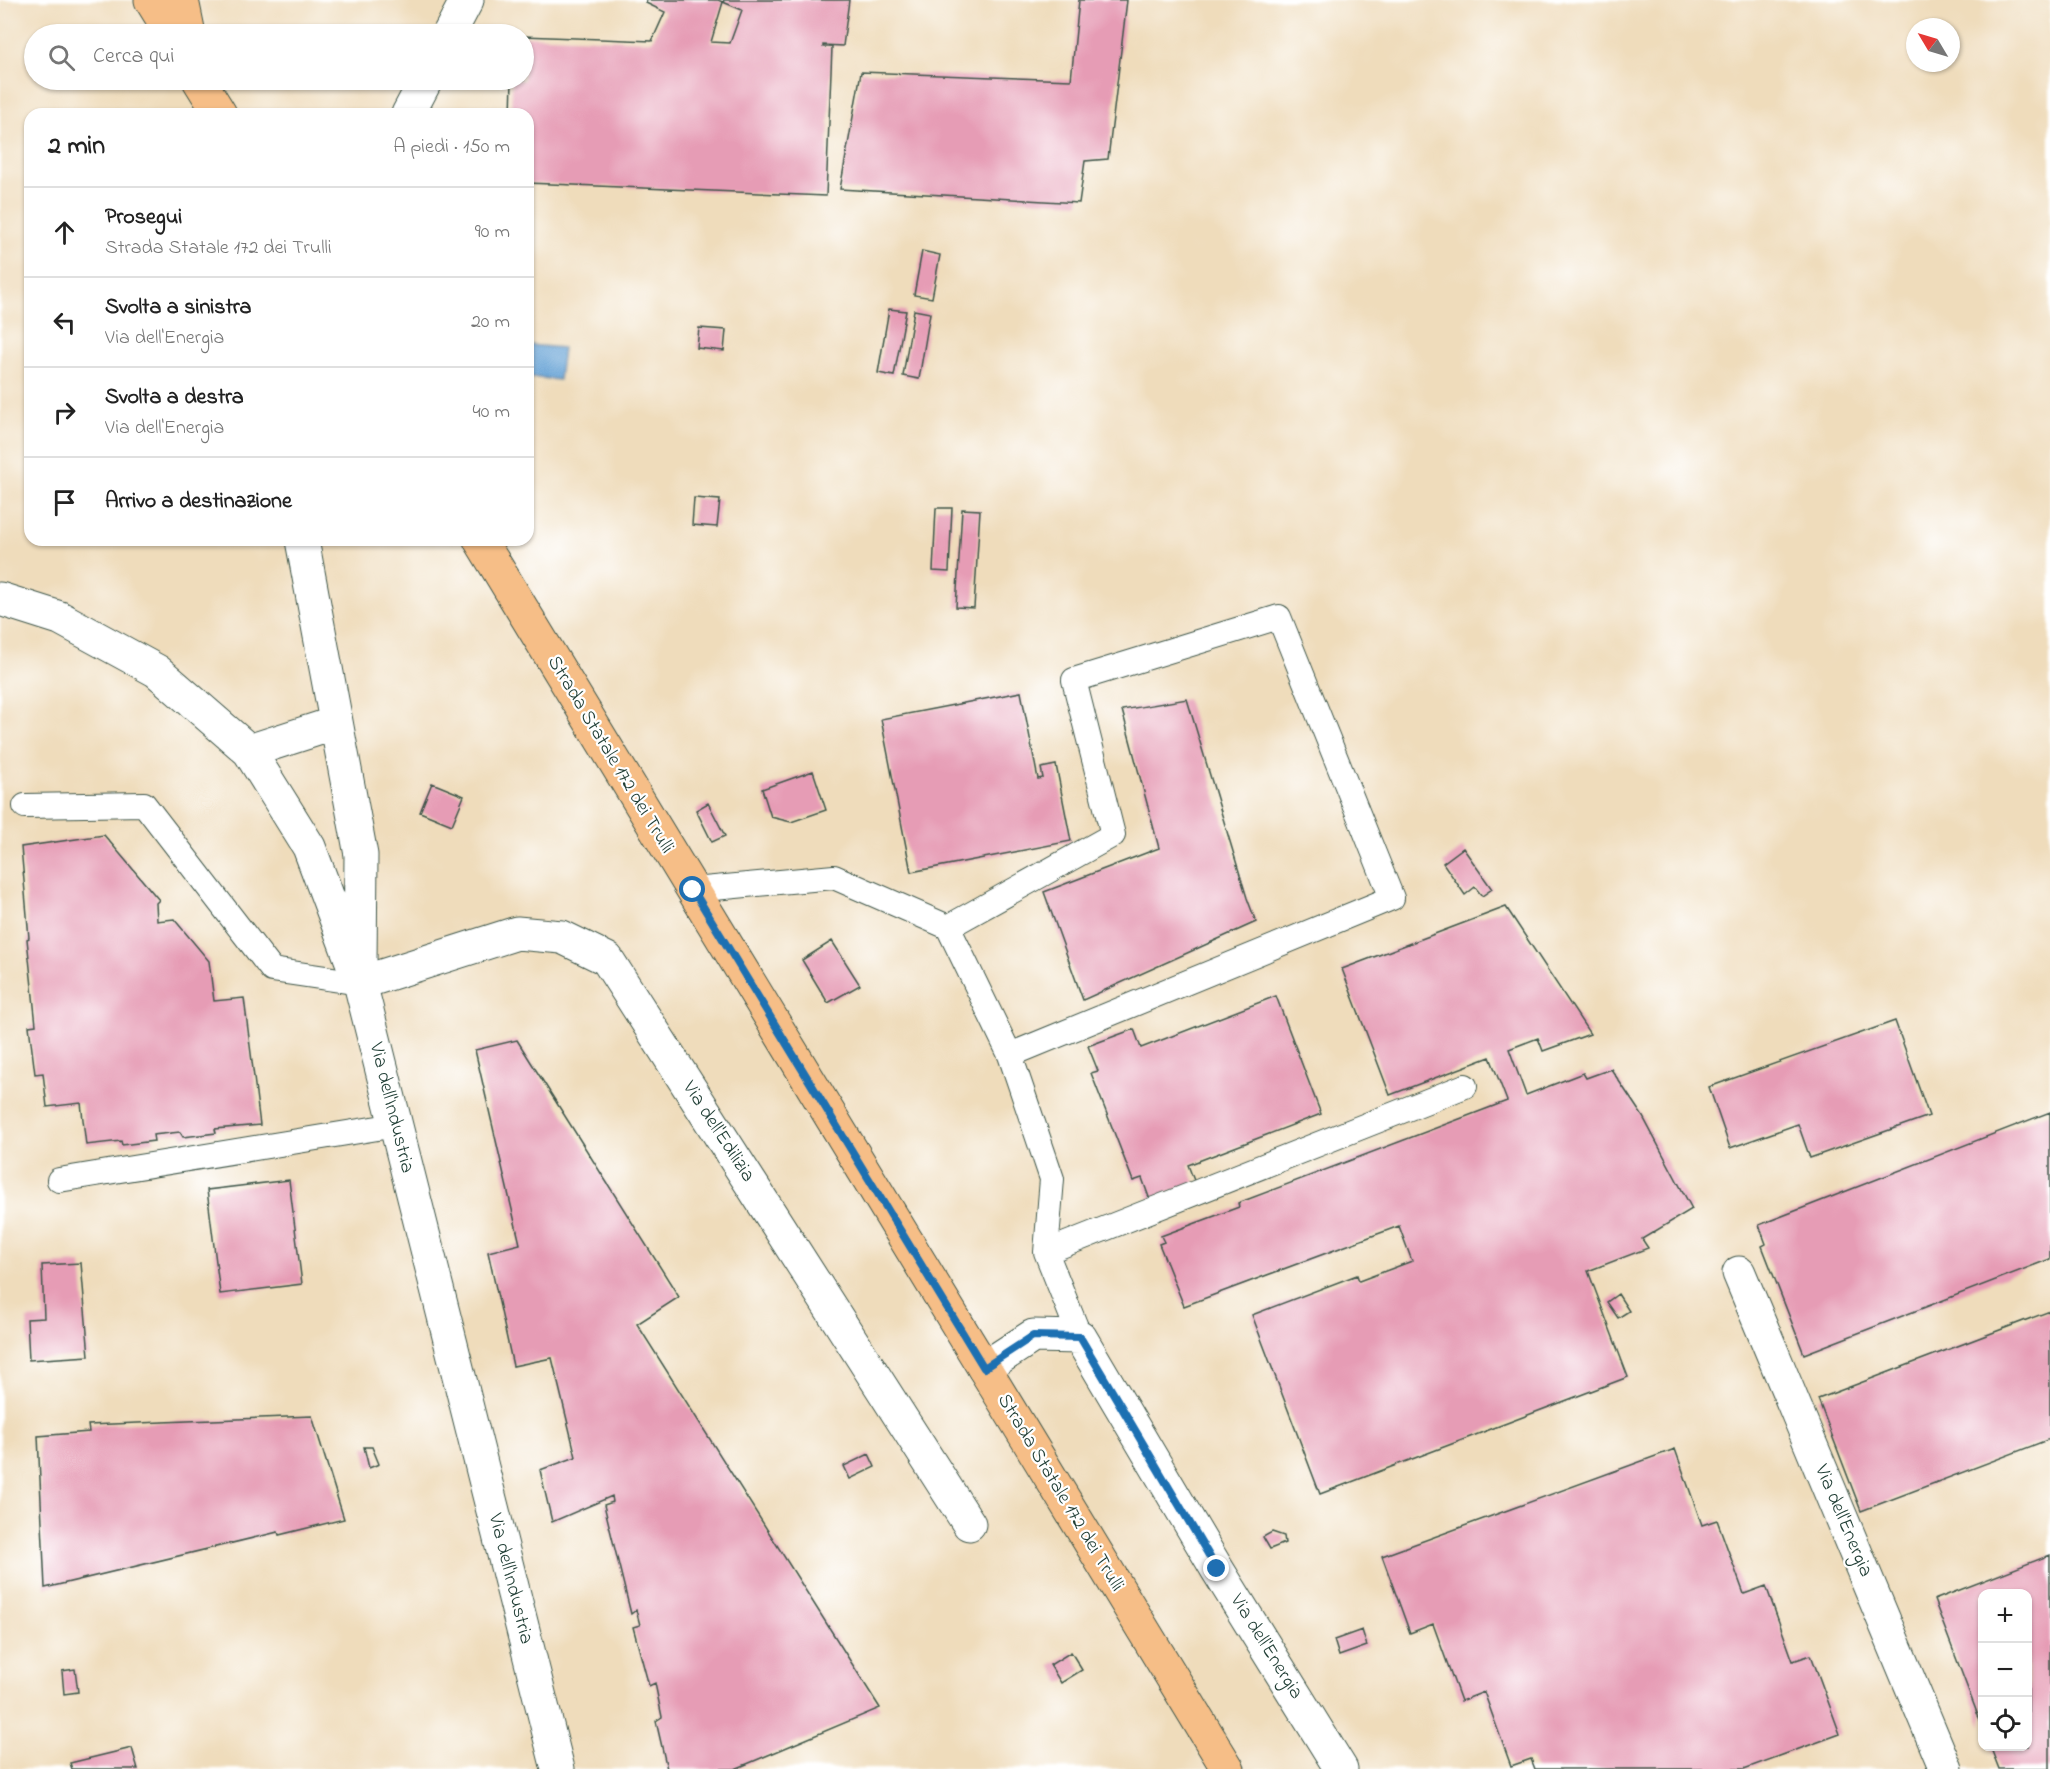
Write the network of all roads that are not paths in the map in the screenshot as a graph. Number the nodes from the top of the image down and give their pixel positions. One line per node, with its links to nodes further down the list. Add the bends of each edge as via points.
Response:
1 (151, 0): 4 (main road)
2 (182, 0): 5 (main road)
3 (467, 0): 6 (street)
4 (166, 24)
5 (187, 24)
6 (454, 24)
7 (205, 90): 9 (main road)
8 (421, 90): 10 (street)
9 (216, 108)
10 (411, 108)
11 (303, 546): 14 (street)
12 (484, 546): 17 (main road, Strada Statale 172 dei Trulli)
13 (0, 599): 15 (street, Via dell'Industria, via 60,618 157,671)
14 (336, 723): 15 (street); 19 (street, via 361,855)
15 (249, 751): 19 (street, Via dell'Industria, via 309,847)
16 (25, 806): 19 (lane, via 144,804 272,970)
17 (693, 890): 18 (lane, via 834,877); 27 (main road, Strada Statale 172 dei Trulli)
18 (948, 927): 20 (lane); 20 (lane, via 1113,835 1074,680 1279,617 1392,898)
19 (360, 983): 22 (street, Via dell'Industria); 28 (street, Via dell'Edilizia, via 517,933 562,937 607,959)
20 (1010, 1055): 24 (lane, via 1053,1179)
21 (1466, 1086): 24 (lane)
22 (396, 1125): 23 (lane); 29 (street, Via dell'Industria)
23 (59, 1180)
24 (1046, 1252): 26 (lane)
25 (1739, 1273): 32 (street, Via dell'Energia)
26 (1080, 1337): 27 (street, via 1033,1336); 31 (street, Via dell'Energia)
27 (984, 1368): 30 (main road, Strada Statale 172 dei Trulli)
28 (969, 1524)
29 (558, 1769)
30 (1228, 1769)
31 (1341, 1769)
32 (1946, 1769)

